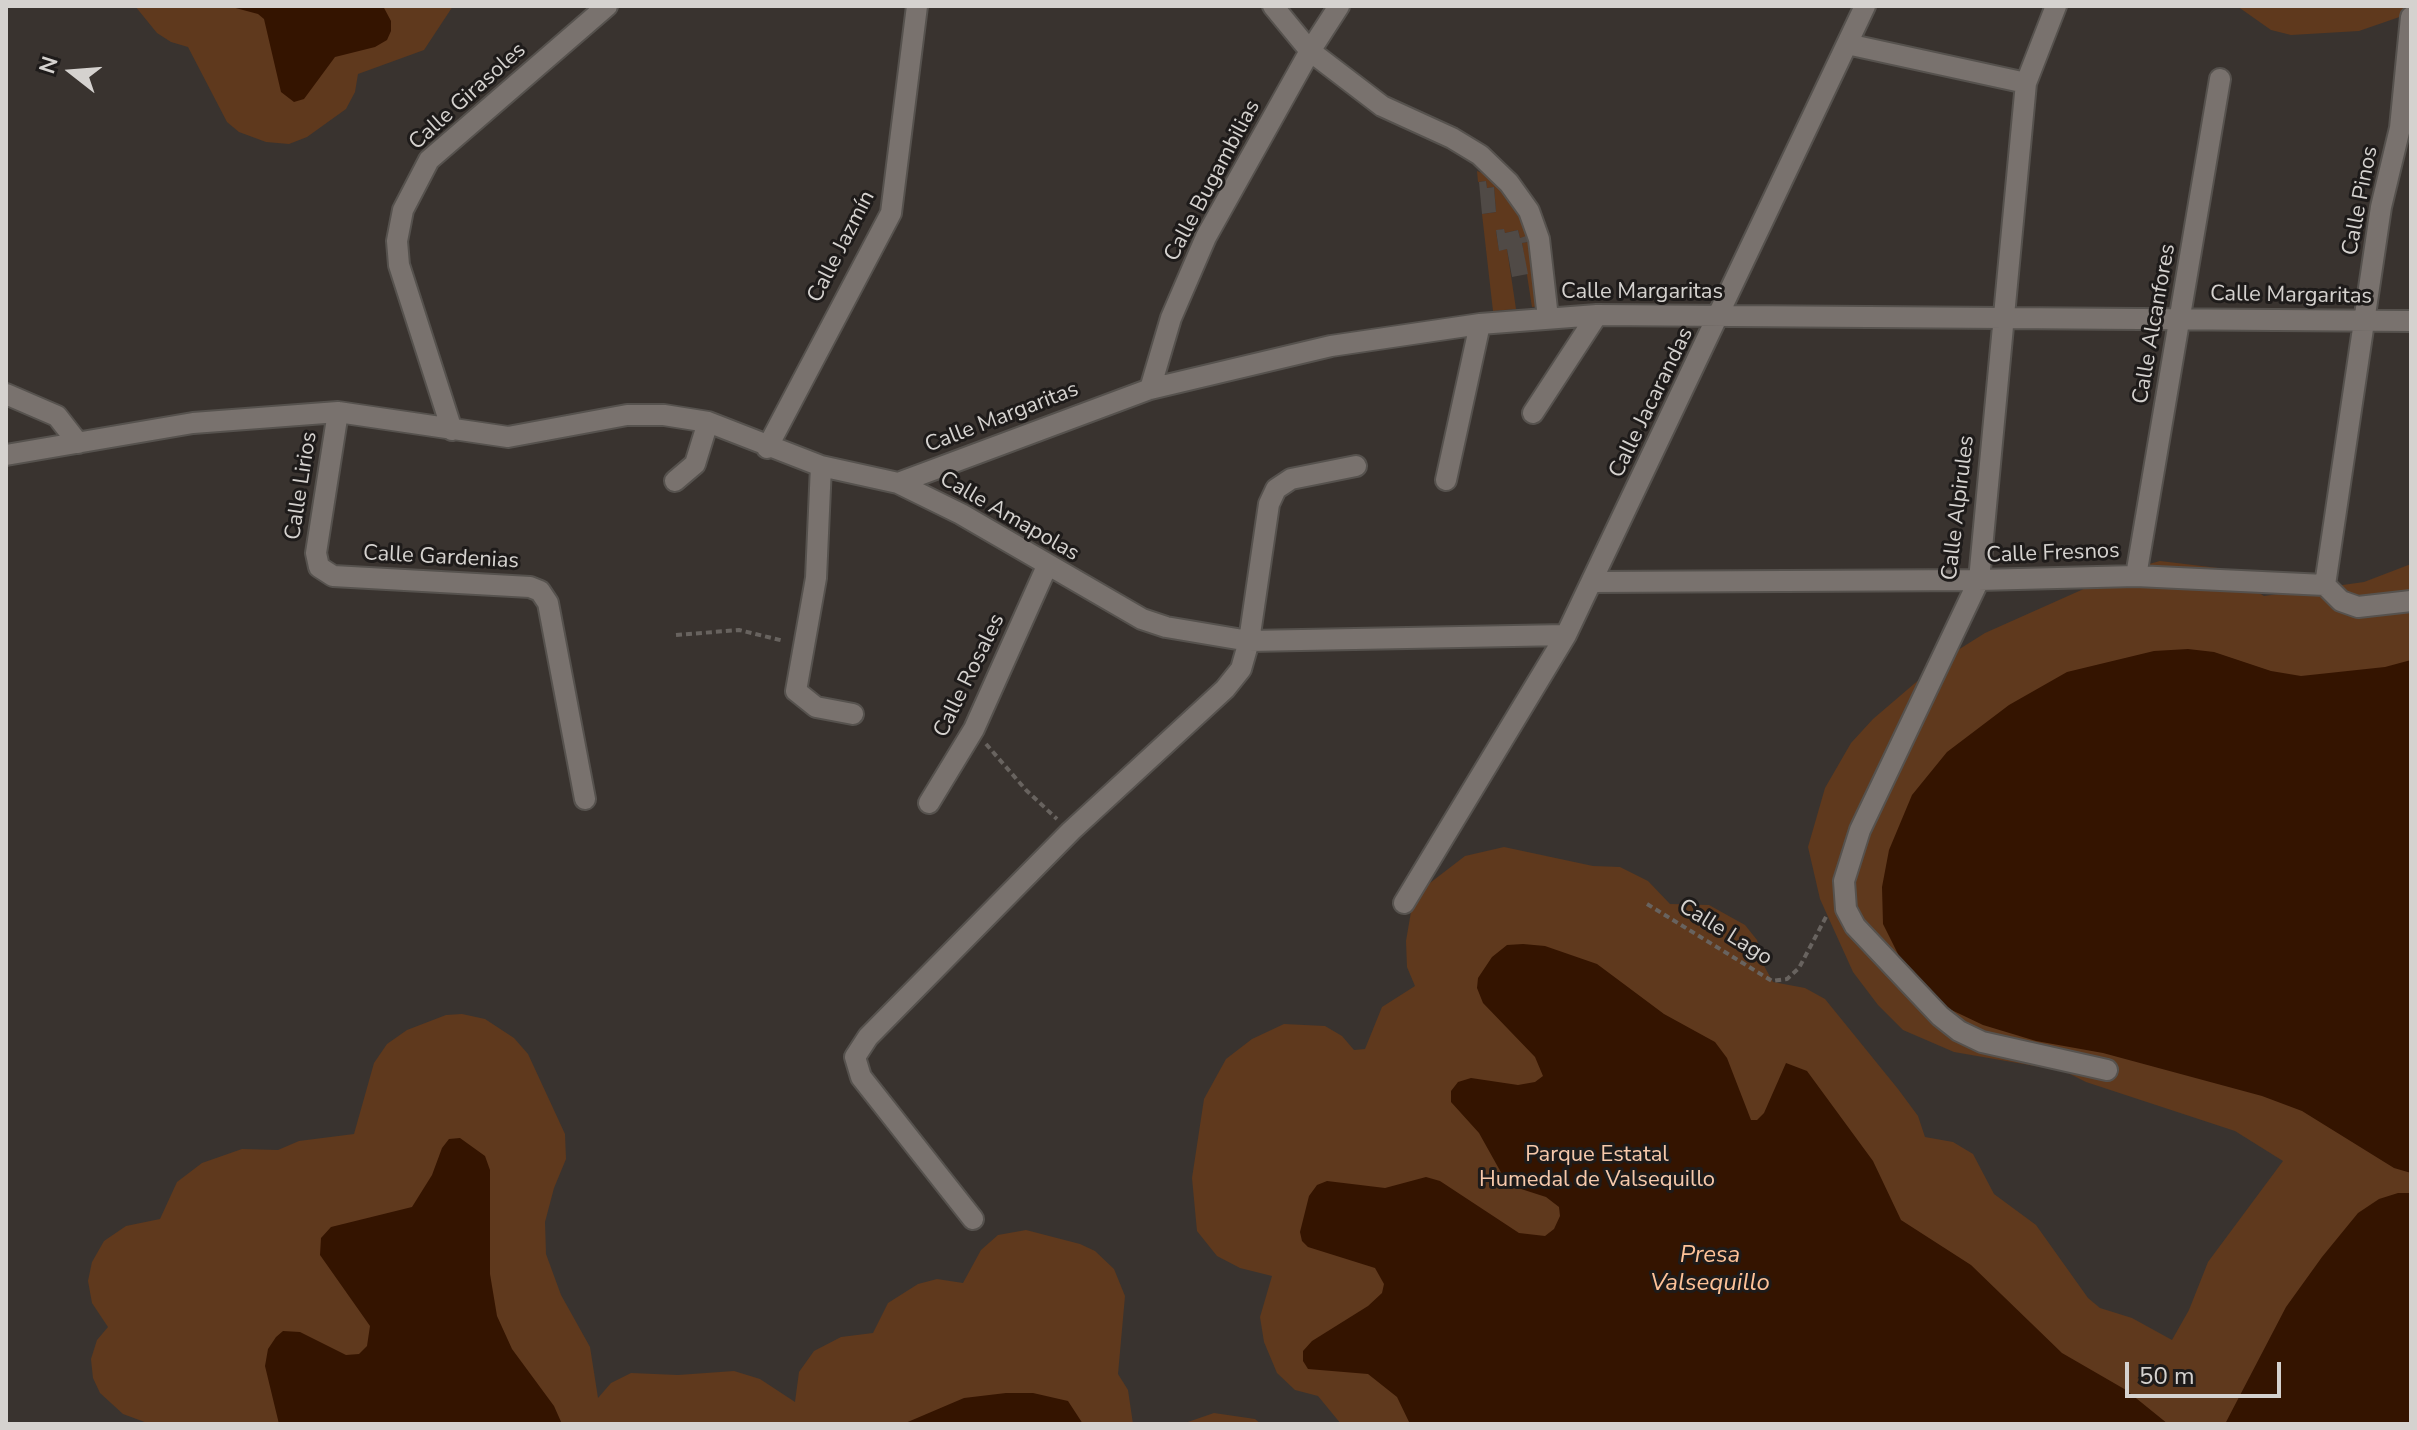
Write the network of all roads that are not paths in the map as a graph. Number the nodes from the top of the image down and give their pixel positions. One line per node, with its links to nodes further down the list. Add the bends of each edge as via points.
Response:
1 (607, 6): 25 (street, Calle Girasoles, via 429,160 403,210 399,265)
2 (917, 6): 27 (street, Calle Jazmín, via 891,213)
3 (1273, 6): 9 (street)
4 (1339, 6): 9 (street, Calle Bugambilias)
5 (1865, 6): 8 (street, Calle Jacarandas)
6 (2056, 6): 11 (street, Calle Alpirules)
7 (2411, 17): 17 (street, Calle Pinos, via 2400,128)
8 (1847, 44): 11 (street); 13 (street, Calle Jacarandas)
9 (1310, 51): 15 (street, via 1382,106 1480,155 1509,183 1529,211 1539,239); 20 (street, Calle Bugambilias, via 1206,237 1171,318)
10 (2220, 79): 16 (street, Calle Alcanfores)
11 (2026, 83): 14 (street, Calle Alpirules)
12 (1597, 315): 13 (street, Calle Margaritas); 15 (street, Calle Margaritas); 23 (street)
13 (1720, 316): 14 (street, Calle Margaritas); 38 (street, Calle Jacarandas)
14 (2003, 316): 16 (street, Calle Margaritas); 37 (street, Calle Alpirules)
15 (1548, 318): 19 (street, Calle Margaritas)
16 (2180, 318): 17 (street, Calle Margaritas); 36 (street, Calle Alcanfores)
17 (2363, 321): 18 (street, Calle Margaritas); 39 (street, Calle Pinos)
18 (2411, 321)
19 (1480, 324): 20 (street, Calle Margaritas, via 1331,346); 31 (street)
20 (1150, 389): 33 (street, Calle Margaritas)
21 (6, 394): 26 (street, via 57,416)
22 (338, 412): 25 (street, Calle Amapolas); 26 (street, Calle Amapolas, via 193,423); 35 (street, Calle Lirios, via 316,553)
23 (1533, 413)
24 (708, 422): 25 (street, Calle Amapolas, via 627,415 508,437); 27 (street, Calle Amapolas); 32 (street, via 695,464)
25 (452, 430)
26 (78, 443): 28 (street, Calle Amapolas)
27 (767, 448): 29 (street, Calle Amapolas)
28 (6, 455)
29 (821, 466): 33 (street, Calle Amapolas); 43 (street, via 816,578 796,691 816,707)
30 (1356, 466): 42 (street, via 1291,479 1276,489 1269,504)
31 (1446, 480)
32 (675, 481)
33 (898, 483): 34 (street, Calle Amapolas)
34 (1047, 566): 42 (street, Calle Amapolas, via 1142,619); 45 (street, Calle Rosales, via 974,729)
35 (319, 567): 44 (street, Calle Gardenias, via 333,576 540,591 548,603)
36 (2136, 576): 37 (street, Calle Fresnos); 39 (street, Calle Fresnos)
37 (1979, 580): 38 (street, Calle Fresnos); 47 (street, Calle Alpirules, via 1860,830 1844,881 1846,909 1855,926 1959,1031 1982,1042)
38 (1592, 582): 41 (street, Calle Jacarandas)
39 (2325, 585): 40 (street, via 2341,601 2358,607)
40 (2411, 601)
41 (1566, 635): 42 (street, Calle Amapolas); 46 (street, Calle Jacarandas)
42 (1249, 641): 48 (street, via 1241,669 1225,689 1071,831 868,1037 855,1057 861,1077)
43 (853, 714)
44 (585, 799)
45 (929, 803)
46 (1404, 903)
47 (2107, 1070)
48 (973, 1219)

